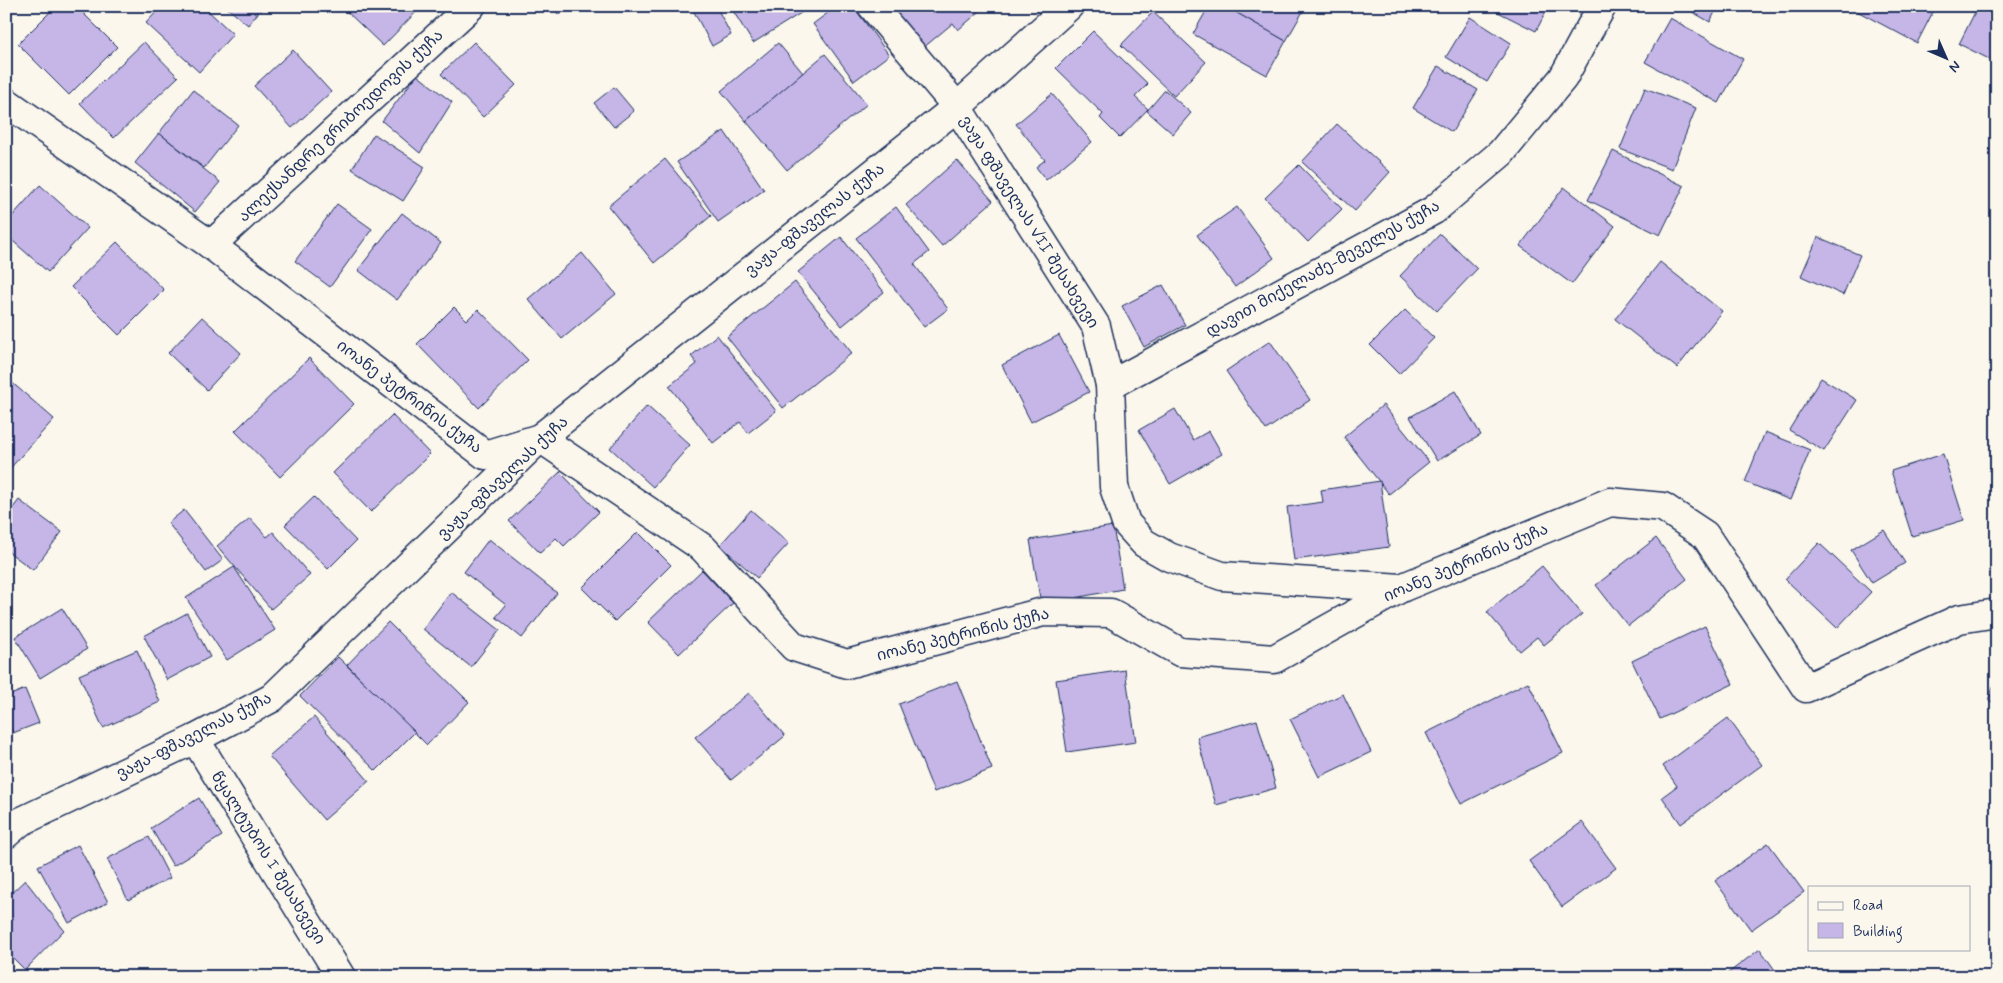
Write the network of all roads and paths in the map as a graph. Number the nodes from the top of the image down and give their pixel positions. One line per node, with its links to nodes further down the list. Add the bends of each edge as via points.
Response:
1 (471, 6): 7 (street, ალექსანდრე გრიბოედოვის ქუჩა)
2 (872, 6): 6 (street, ვაჟა ფშაველას VII შესახვევი)
3 (1069, 6): 6 (street, ვაჟა-ფშაველას ქუჩა)
4 (1602, 6): 8 (street, დავით მიქელაძე-მეველეს ქუჩა, via 1563,78 1501,152 1434,210)
5 (6, 102): 7 (street, იოანე პეტრიწის ქუჩა)
6 (957, 107): 8 (street, ვაჟა ფშაველას VII შესახვევი, via 1096,326); 9 (street, ვაჟა-ფშაველას ქუჩა)
7 (211, 245): 10 (street, იოანე პეტრიწის ქუჩა)
8 (1110, 385): 12 (street, ვაჟა ფშაველას VII შესახვევი, via 1114,487 1126,523 1144,543 1169,558 1222,576)
9 (540, 438): 10 (street, იოანე პეტრიწის ქუჩა); 11 (street, ვაჟა-ფშაველას ქუჩა); 12 (street, იოანე პეტრიწის ქუჩა, via 703,548 794,647 847,664 1043,612 1111,613 1180,652 1274,659)
10 (485, 455): 11 (street)
11 (477, 500): 14 (street, ვაჟა-ფშაველას ქუჩა, via 272,698)
12 (1401, 588): 13 (street, იოანე პეტრიწის ქუჩა, via 1610,502 1663,507 1705,535 1806,688 1959,619)
13 (1997, 613)
14 (195, 739): 15 (street, ვაჟა-ფშაველას ქუჩა, via 20,822); 16 (street, წყალტუბოს I შესახვევი)
15 (6, 834)
16 (341, 977)

